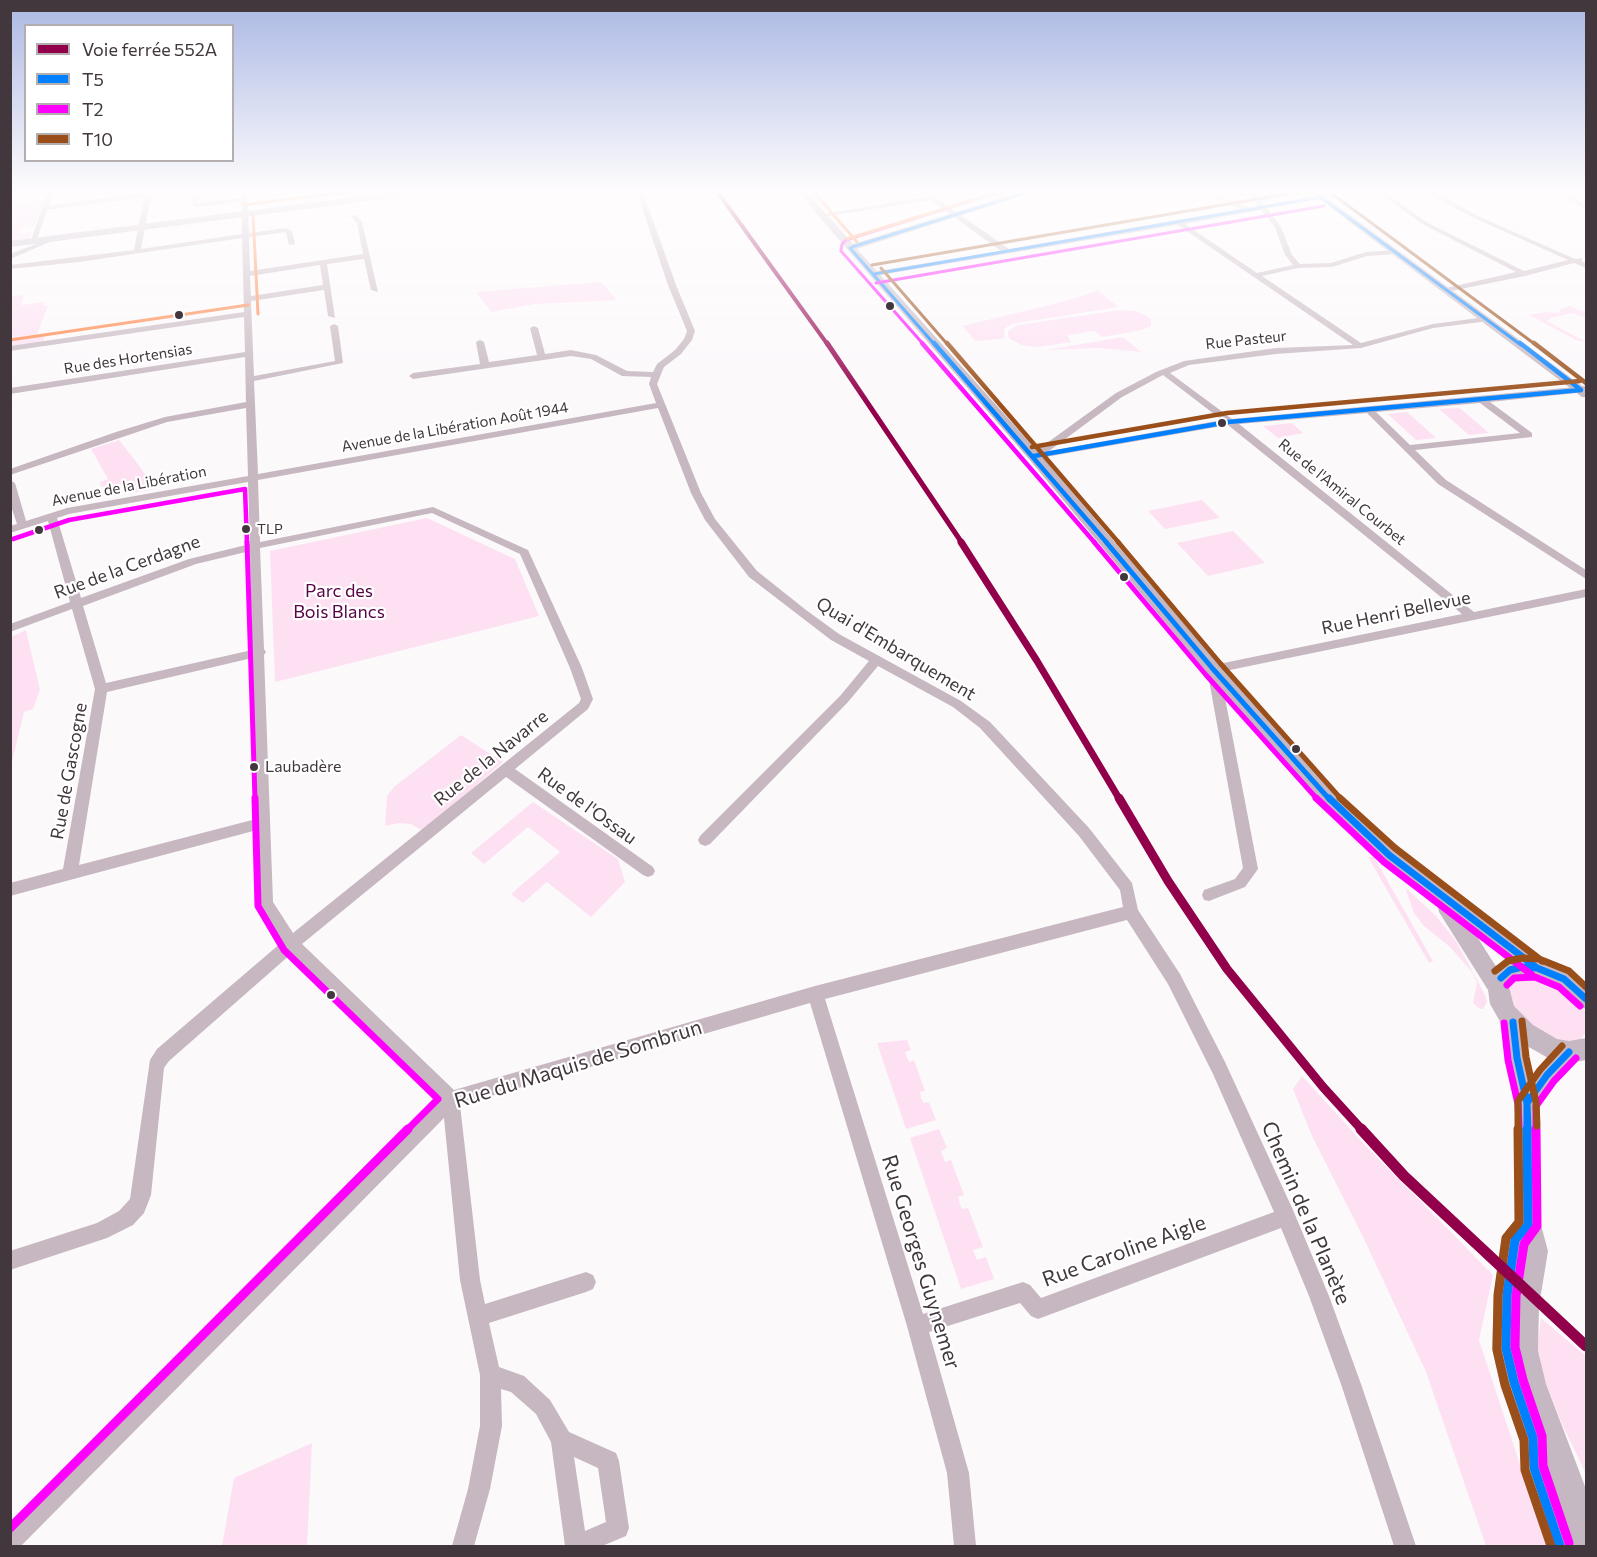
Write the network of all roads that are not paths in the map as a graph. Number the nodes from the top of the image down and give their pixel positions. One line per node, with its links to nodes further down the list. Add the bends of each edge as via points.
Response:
1 (47, 263): 15 (street)
2 (246, 263): 16 (street)
3 (323, 263): 16 (street); 20 (street)
4 (369, 263): 21 (street)
5 (664, 263): 36 (street, via 691,331 688,340)
6 (864, 263): 17 (main road)
7 (943, 263): 17 (street)
8 (1238, 263): 19 (street)
9 (1295, 263): 14 (street)
10 (1339, 263): 14 (street)
11 (1410, 263): 22 (main road)
12 (1503, 263): 18 (street)
13 (1570, 263): 18 (street)
14 (1298, 266): 19 (street)
15 (10, 267)
16 (247, 274): 23 (street)
17 (874, 274): 47 (main road)
18 (1526, 274): 22 (street)
19 (1256, 275): 30 (street)
20 (327, 287): 23 (street); 25 (street)
21 (375, 290)
22 (1449, 290): 26 (main road)
23 (248, 299): 24 (street)
24 (249, 314): 31 (street); 32 (street)
25 (332, 316)
26 (1486, 319): 30 (street, Rue Pasteur, via 1433,326); 40 (main road)
27 (334, 326): 38 (street, via 339,363)
28 (534, 328): 33 (street)
29 (480, 342): 34 (street)
30 (1361, 346): 35 (street, Rue Pasteur, via 1255,353 1193,362)
31 (10, 349)
32 (250, 354): 38 (street); 39 (street, Rue des Hortensias)
33 (542, 357): 34 (street); 36 (street, via 579,353 626,374)
34 (485, 365): 37 (street)
35 (1164, 372): 45 (street, Rue de l'Amiral Courbet); 47 (street, Rue Pasteur, via 1119,395)
36 (655, 375): 43 (street, Quai d'Embarquement, via 653,384)
37 (413, 376)
38 (251, 379): 42 (street)
39 (10, 391)
40 (1585, 391): 41 (street)
41 (1482, 400): 44 (street); 46 (street, via 1528,435)
42 (252, 404): 48 (street, via 165,420); 49 (street)
43 (660, 405): 49 (street, Avenue de la Libération Août 1944); 62 (street, Quai d'Embarquement, via 696,493 727,544 753,573 802,613)
44 (1369, 410): 45 (street); 46 (street)
45 (1228, 422): 47 (street); 59 (street, Rue de l'Amiral Courbet)
46 (1407, 448): 56 (street, via 1442,483)
47 (1034, 456): 63 (main road)
48 (10, 472)
49 (254, 478): 51 (street, Avenue de la Libération); 54 (street)
50 (10, 483): 52 (street)
51 (51, 516): 52 (street, Avenue de la Libération); 58 (street, Rue de Gascogne)
52 (22, 525): 53 (street, Avenue de la Libération)
53 (10, 530)
54 (256, 545): 55 (street, Rue de la Cerdagne, via 428,510); 58 (street, Rue de la Cerdagne, via 193,561); 61 (street)
55 (525, 552): 65 (street, Rue de la Navarre, via 587,699)
56 (1587, 575)
57 (1587, 593): 59 (street, Rue Henri Bellevue)
58 (75, 605): 60 (street, Rue de la Cerdagne); 64 (street, Rue de Gascogne)
59 (1472, 616): 63 (street, Rue Henri Bellevue)
60 (10, 628)
61 (260, 652): 64 (street); 66 (street)
62 (876, 660): 67 (street, via 844,699); 73 (street, Quai d'Embarquement, via 949,699 985,725 1084,832 1127,888)
63 (1213, 669): 70 (main road, via 1332,802); 72 (street, via 1251,869 1240,883)
64 (101, 689): 69 (street, Rue de Gascogne)
65 (506, 770): 68 (street, Rue de l'Ossau); 74 (street, Rue de la Navarre)
66 (265, 822): 69 (street); 74 (street, via 266,903)
67 (705, 840)
68 (648, 871)
69 (70, 874): 71 (street)
70 (1430, 888): 75 (main road); 76 (main road, via 1469,939)
71 (10, 890)
72 (1209, 894)
73 (1131, 912): 77 (street, Rue du Maquis de Sombrun); 83 (street, Chemin de la Planète, via 1184,999)
74 (291, 944): 81 (street); 85 (street, Rue de la Navarre, via 159,1061 142,1195 137,1206 126,1218 100,1232)
75 (1537, 968): 76 (main road, via 1510,969); 78 (main road, via 1564,979)
76 (1498, 987): 79 (main road, via 1501,1004)
77 (815, 994): 81 (street, Rue du Maquis de Sombrun); 88 (street, Rue Georges Guynemer)
78 (1586, 998)
79 (1513, 1022): 80 (main road, via 1539,1042); 82 (main road)
80 (1578, 1050): 82 (main road, via 1547,1075)
81 (451, 1099): 87 (street, via 470,1280); 93 (street, Rue du Maquis de Sombrun)
82 (1527, 1103): 84 (main road)
83 (1286, 1217): 88 (street, Rue Caroline Aigle, via 1038,1309 1023,1292); 96 (street, Chemin de la Planète, via 1339,1351)
84 (1528, 1225): 90 (main road, via 1515,1240 1507,1295 1506,1348); 92 (main road, via 1535,1251 1524,1351 1532,1384)
85 (10, 1262)
86 (586, 1282): 87 (street)
87 (478, 1316): 89 (street)
88 (917, 1326): 95 (street, Rue Georges Guynemer, via 958,1473)
89 (490, 1375): 91 (street, via 517,1383 543,1407); 94 (street, via 491,1426)
90 (1533, 1438): 97 (main road, via 1534,1468); 98 (main road)
91 (561, 1440)
92 (1587, 1527)
93 (10, 1541)
94 (463, 1546)
95 (965, 1546)
96 (1406, 1546)
97 (1560, 1546)
98 (1572, 1546)

